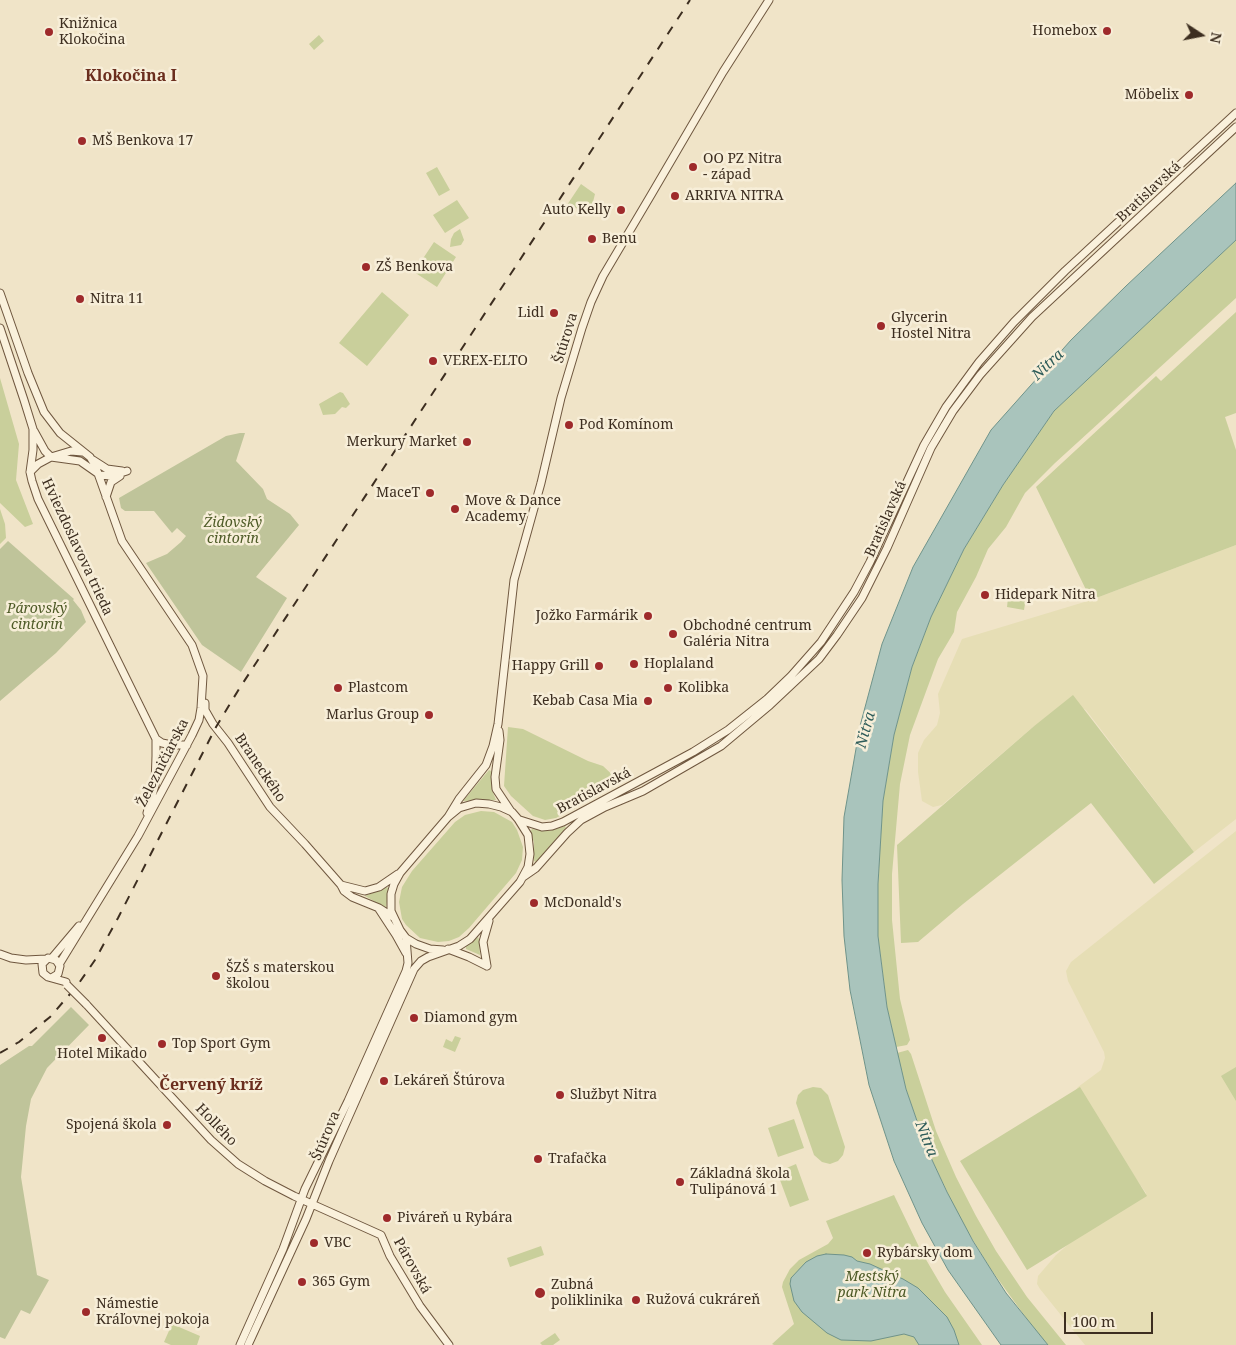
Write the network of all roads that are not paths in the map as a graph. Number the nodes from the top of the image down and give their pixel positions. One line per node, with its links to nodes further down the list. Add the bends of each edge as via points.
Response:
1 (769, 0): 28 (main road, Štúrova, via 603,276 586,316 561,398 514,580)
2 (1236, 113): 4 (main road, Bratislavská)
3 (1236, 127): 5 (main road, Bratislavská)
4 (1201, 145): 5 (main road); 6 (main road, Bratislavská)
5 (1209, 153): 7 (main road, Bratislavská)
6 (1113, 227): 7 (main road); 9 (main road, Bratislavská)
7 (1120, 235): 10 (main road, Bratislavská)
8 (0, 293): 13 (main road, via 44,412 60,433)
9 (1038, 298): 10 (main road); 16 (main road, Bratislavská, via 996,341 960,387 940,418)
10 (1045, 305): 16 (main road, Bratislavská, via 1002,349 967,392)
11 (0, 328): 12 (main road, Hviezdoslavova trieda)
12 (32, 429): 14 (main road); 18 (main road, Hviezdoslavova trieda)
13 (82, 452): 14 (main road, via 71,451); 15 (main road)
14 (51, 457): 18 (main road); 19 (main road, via 80,461)
15 (90, 458): 17 (main road, via 107,469); 19 (main road)
16 (918, 466): 21 (main road, Bratislavská); 22 (main road, Bratislavská)
17 (127, 471): 19 (main road); 20 (main road, via 111,482)
18 (30, 472): 30 (main road, Hviezdoslavova trieda, via 38,499)
19 (100, 476): 20 (main road)
20 (106, 497): 26 (main road, via 122,540 192,645)
21 (896, 527): 22 (main road); 23 (main road, Bratislavská)
22 (883, 534): 23 (main road); 24 (main road, Bratislavská)
23 (887, 548): 25 (main road, Bratislavská)
24 (845, 607): 25 (main road); 31 (main road, Bratislavská, via 822,642 791,676 749,714)
25 (853, 612): 33 (main road, Bratislavská, via 819,659 770,705 721,746)
26 (203, 676): 27 (main road, Braneckého, via 205,710); 29 (main road, Železničiarska, via 199,720)
27 (213, 724): 29 (main road, via 204,723); 40 (main road, Braneckého, via 270,808)
28 (498, 724): 34 (main road, via 500,740 494,778 496,789); 35 (main road, via 486,764)
29 (192, 735): 32 (main road, Železničiarska)
30 (156, 739): 32 (main road, via 172,745); 37 (main road, Železničiarska, via 154,785)
31 (712, 741): 33 (main road, via 708,750 670,772); 36 (main road, Bratislavská, via 556,825 542,827)
32 (187, 745): 37 (main road, Železničiarska)
33 (668, 777): 39 (main road, Bratislavská, via 581,820 536,868)
34 (512, 812): 35 (main road, Štúrova, via 493,804 476,804 459,808); 36 (main road, Štúrova)
35 (448, 817): 38 (main road, Štúrova)
36 (520, 820): 39 (main road, Štúrova, via 530,848 530,859)
37 (138, 836): 41 (main road, Železničiarska)
38 (400, 873): 40 (main road, via 379,887 365,891); 43 (main road, Štúrova, via 392,894)
39 (523, 877): 44 (main road, Štúrova)
40 (341, 885): 42 (main road, Braneckého, via 352,897)
41 (97, 905): 49 (main road, Železničiarska); 51 (main road, Železničiarska)
42 (379, 908): 43 (main road, Braneckého); 48 (main road)
43 (393, 917): 45 (main road, Štúrova)
44 (491, 917): 46 (main road, Štúrova, via 470,939); 46 (main road, via 483,942 488,966)
45 (406, 938): 46 (main road, via 426,948); 48 (main road, Štúrova)
46 (445, 950): 56 (main road, Štúrova, via 421,961 414,969)
47 (0, 954): 50 (main road)
48 (407, 956): 55 (main road, Štúrova, via 406,971)
49 (49, 958): 50 (main road); 51 (main road); 52 (main road)
50 (29, 960): 52 (main road)
51 (60, 967): 53 (main road, via 58,975); 54 (main road, Hollého)
52 (41, 968): 53 (main road, via 44,975)
53 (53, 977): 54 (main road, Hollého)
54 (66, 984): 55 (main road, Hollého, bridge, via 211,1140 238,1164)
55 (302, 1199): 56 (main road, Hollého); 57 (main road, Štúrova)
56 (312, 1204): 58 (main road, Štúrova); 59 (main road, Párovská, via 381,1235 420,1306)
57 (240, 1345)
58 (248, 1345)
59 (449, 1345)

